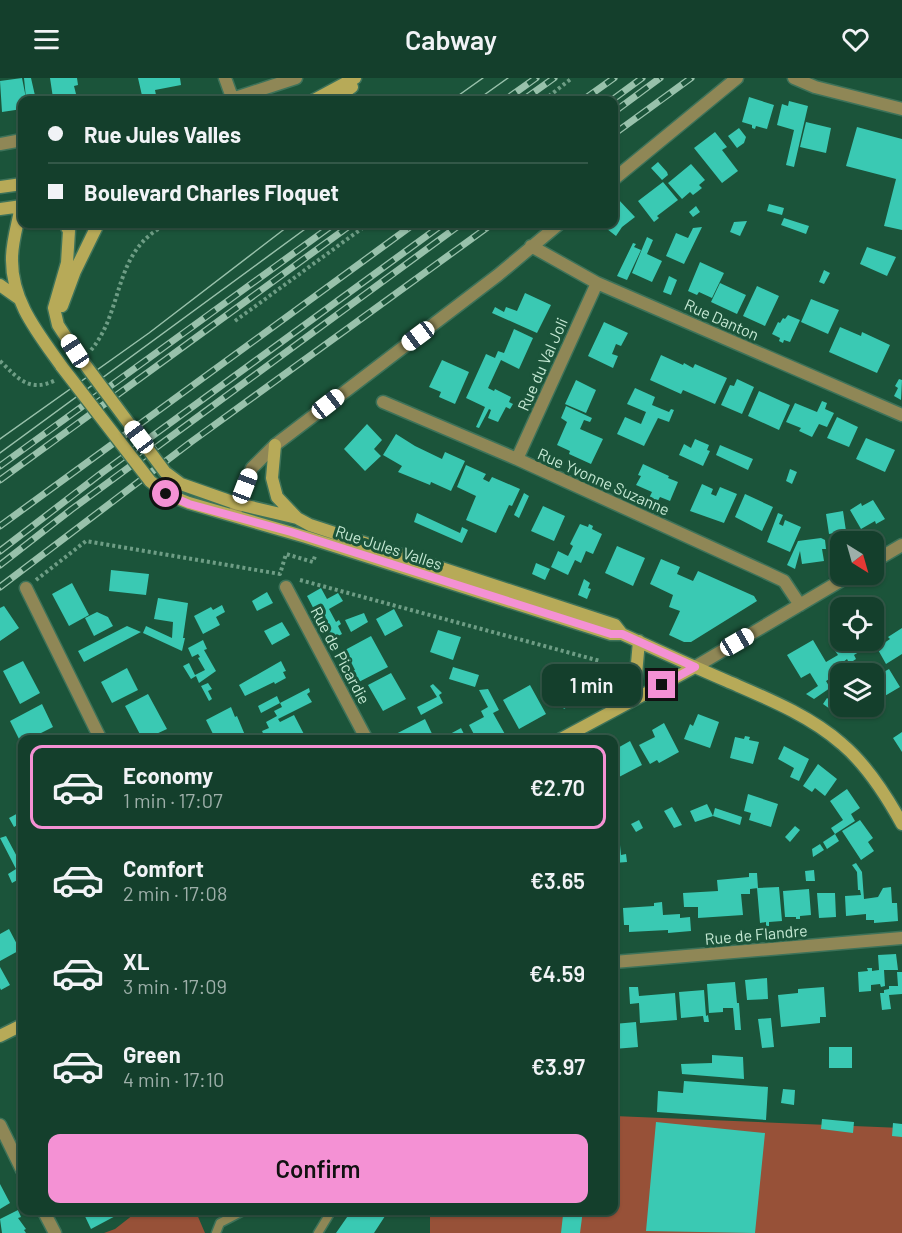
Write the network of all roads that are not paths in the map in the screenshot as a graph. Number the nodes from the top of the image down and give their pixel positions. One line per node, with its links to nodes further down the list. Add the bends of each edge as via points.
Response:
1 (225, 78): 7 (street)
2 (296, 78): 8 (street)
3 (355, 78): 9 (street)
4 (363, 78): 10 (street)
5 (737, 78): 14 (street)
6 (794, 78): 11 (street)
7 (230, 96)
8 (243, 96)
9 (321, 96)
10 (339, 96)
11 (902, 109)
12 (18, 141): 13 (street)
13 (0, 144)
14 (618, 176)
15 (18, 185): 16 (street)
16 (0, 187)
17 (18, 207): 18 (street)
18 (0, 209)
19 (18, 226): 26 (street, via 12,256)
20 (67, 228): 27 (street, via 67,263 54,308)
21 (96, 228): 27 (street, via 75,271)
22 (554, 228): 23 (street)
23 (531, 246): 24 (street, Rue Danton); 30 (street)
24 (597, 283): 29 (street, Rue Danton); 31 (street, Rue du Val Joli)
25 (0, 285): 26 (street)
26 (18, 298): 32 (street, Rue Jules Valles, bridge, via 63,370 150,481 177,499)
27 (58, 325): 32 (street, Rue Jules Valles, bridge, via 165,472 181,484)
28 (383, 402): 31 (street, Rue Yvonne Suzanne)
29 (902, 416)
30 (275, 445): 32 (street, via 252,468); 33 (street, via 272,478 277,497)
31 (517, 459): 39 (street, Rue Yvonne Suzanne, via 784,581)
32 (236, 510): 33 (street, Rue Jules Valles); 40 (street, Rue Jules Valles, via 611,634)
33 (297, 518): 40 (street, Rue Jules Valles, via 615,625)
34 (902, 545): 35 (street)
35 (884, 556)
36 (289, 582): 45 (street, Rue de Picardie)
37 (834, 585): 39 (street)
38 (26, 588): 44 (street)
39 (800, 605): 42 (street)
40 (622, 634): 41 (street, Rue Jules Valles)
41 (639, 641): 42 (street, Rue Jules Valles); 43 (street, via 635,686)
42 (695, 667): 43 (street); 47 (street, Rue Jules Valles, via 820,726 864,767)
43 (626, 703): 46 (street)
44 (99, 735)
45 (365, 735)
46 (568, 735)
47 (902, 824)
48 (902, 938): 49 (street, Rue de Flandre)
49 (618, 962)
50 (18, 1026): 51 (street)
51 (0, 1036)
52 (0, 1125): 53 (street)
53 (18, 1162)
54 (46, 1215): 57 (street)
55 (235, 1215): 58 (lane, via 220,1222)
56 (329, 1215): 59 (lane)
57 (55, 1233)
58 (216, 1233)
59 (318, 1233)

